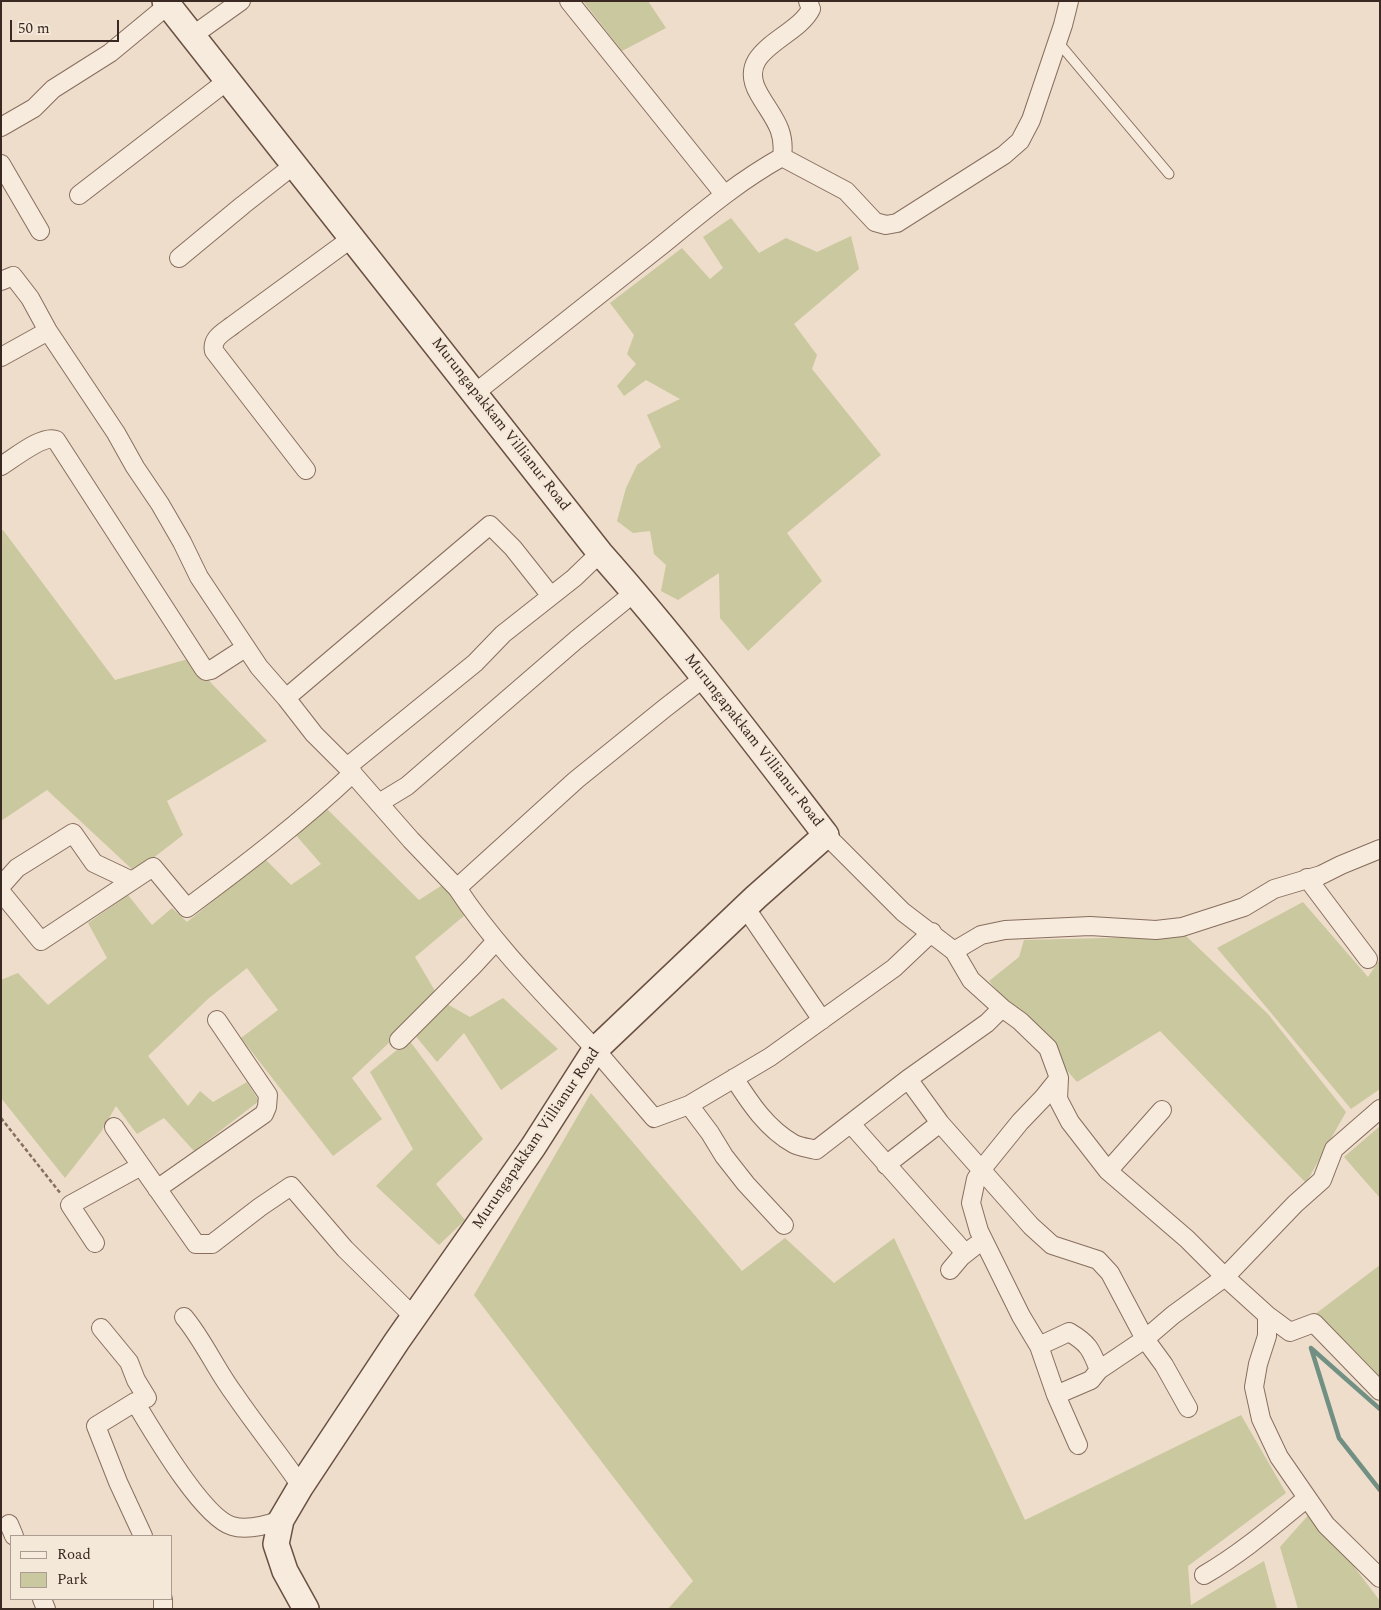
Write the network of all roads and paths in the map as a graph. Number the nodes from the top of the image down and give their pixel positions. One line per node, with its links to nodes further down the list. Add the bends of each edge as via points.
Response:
1 (241, 1): 6 (street)
2 (569, 1): 14 (street)
3 (808, 1): 10 (street, via 811,9 807,16 759,57 754,66 753,83 781,131 784,143)
4 (1069, 1): 7 (street)
5 (167, 3): 6 (main road, Murungapakkam Villianur Road); 9 (street, via 110,52 53,89 34,108)
6 (192, 36): 8 (main road, Murungapakkam Villianur Road)
7 (1058, 42): 10 (street, via 1031,120 1020,141 1004,155 897,223 875,222 846,191); 13 (lane)
8 (227, 81): 12 (main road, Murungapakkam Villianur Road); 15 (street)
9 (1, 127)
10 (782, 157): 14 (street)
11 (1, 164): 16 (street)
12 (294, 165): 17 (main road, Murungapakkam Villianur Road); 18 (street)
13 (1169, 174)
14 (724, 194): 22 (street)
15 (79, 195)
16 (40, 231)
17 (352, 238): 22 (main road, Murungapakkam Villianur Road); 24 (street, via 233,325 213,344 214,350)
18 (180, 258)
19 (1, 281): 20 (street, via 14,276)
20 (48, 331): 21 (street); 28 (street, via 116,433 182,542 199,577)
21 (1, 357)
22 (475, 393): 25 (main road, Murungapakkam Villianur Road)
23 (1, 466): 28 (street, via 42,441 56,440 204,669 210,670)
24 (306, 470)
25 (600, 553): 26 (main road, Murungapakkam Villianur Road); 27 (street)
26 (635, 592): 29 (main road, Murungapakkam Villianur Road); 32 (street, via 407,786)
27 (551, 596): 30 (street, via 490,525); 31 (street, via 503,634)
28 (245, 648): 30 (street)
29 (706, 677): 33 (main road, Murungapakkam Villianur Road); 38 (street, via 576,780)
30 (286, 698): 31 (street, via 314,734)
31 (350, 770): 32 (street); 36 (street, via 305,816 187,908 153,867)
32 (379, 804): 38 (street)
33 (826, 835): 40 (main road, Murungapakkam Villianur Road); 41 (street, via 904,912)
34 (1380, 849): 35 (street)
35 (1307, 878): 43 (street, via 1274,889 1244,907 1182,927 1156,930 1090,926 1005,930 981,935); 44 (street)
36 (132, 881): 37 (street, via 94,863 73,833 16,868); 39 (street, via 41,941)
37 (1, 886)
38 (457, 888): 42 (street)
39 (1, 892)
40 (745, 906): 47 (street); 49 (main road, Murungapakkam Villianur Road)
41 (932, 932): 43 (street); 47 (street, via 894,968)
42 (496, 942): 48 (street); 49 (street)
43 (954, 951): 45 (street, via 971,980)
44 (1368, 959)
45 (1002, 1008): 51 (street, via 1048,1048); 52 (street, via 987,1023)
46 (217, 1020): 64 (street, via 268,1095 267,1107 264,1114)
47 (822, 1020): 50 (street)
48 (399, 1040)
49 (595, 1050): 53 (street, via 654,1118); 74 (main road, Murungapakkam Villianur Road, via 533,1147)
50 (734, 1078): 53 (street); 58 (street, via 768,1125 794,1144 816,1150)
51 (1059, 1078): 62 (street); 63 (street, via 1058,1099 1062,1107)
52 (908, 1079): 57 (street); 58 (street)
53 (689, 1105): 66 (street, via 735,1170)
54 (1380, 1109): 71 (street, via 1334,1149 1322,1180)
55 (1162, 1110): 63 (street)
56 (1, 1118): 65 (path)
57 (940, 1123): 60 (street); 62 (street)
58 (851, 1124): 60 (street)
59 (114, 1127): 61 (street)
60 (886, 1165): 69 (street)
61 (141, 1166): 64 (street); 65 (street)
62 (982, 1170): 67 (street, via 976,1179 971,1203); 76 (street, via 1052,1245 1098,1260 1110,1272)
63 (1108, 1171): 71 (street)
64 (157, 1189): 74 (street, via 196,1244 212,1244 291,1186 345,1249)
65 (70, 1205): 68 (street)
66 (784, 1225)
67 (983, 1240): 69 (street); 77 (street)
68 (95, 1243)
69 (965, 1253): 70 (street)
70 (950, 1270)
71 (1225, 1277): 72 (street); 76 (street)
72 (1267, 1315): 79 (street, via 1290,1332 1314,1323); 85 (street, via 1267,1336 1254,1387 1261,1418 1278,1457)
73 (184, 1317): 84 (street, via 234,1394)
74 (414, 1317): 84 (main road, Murungapakkam Villianur Road)
75 (101, 1328): 81 (street, via 129,1362 147,1398)
76 (1145, 1339): 78 (street); 82 (street)
77 (1039, 1346): 78 (street, via 1069,1332 1083,1340); 80 (street)
78 (1099, 1370): 80 (street, via 1091,1380)
79 (1380, 1391)
80 (1056, 1394): 83 (street)
81 (135, 1402): 86 (street, via 173,1463 225,1523 249,1527); 87 (street, via 96,1426)
82 (1188, 1408)
83 (1078, 1445)
84 (301, 1486): 86 (main road, Murungapakkam Villianur Road)
85 (1307, 1498): 88 (street, via 1227,1562); 89 (street, via 1326,1525)
86 (281, 1520): 90 (main road, Murungapakkam Villianur Road, via 276,1544 285,1571)
87 (143, 1535)
88 (1204, 1575)
89 (1380, 1578)
90 (306, 1609)

